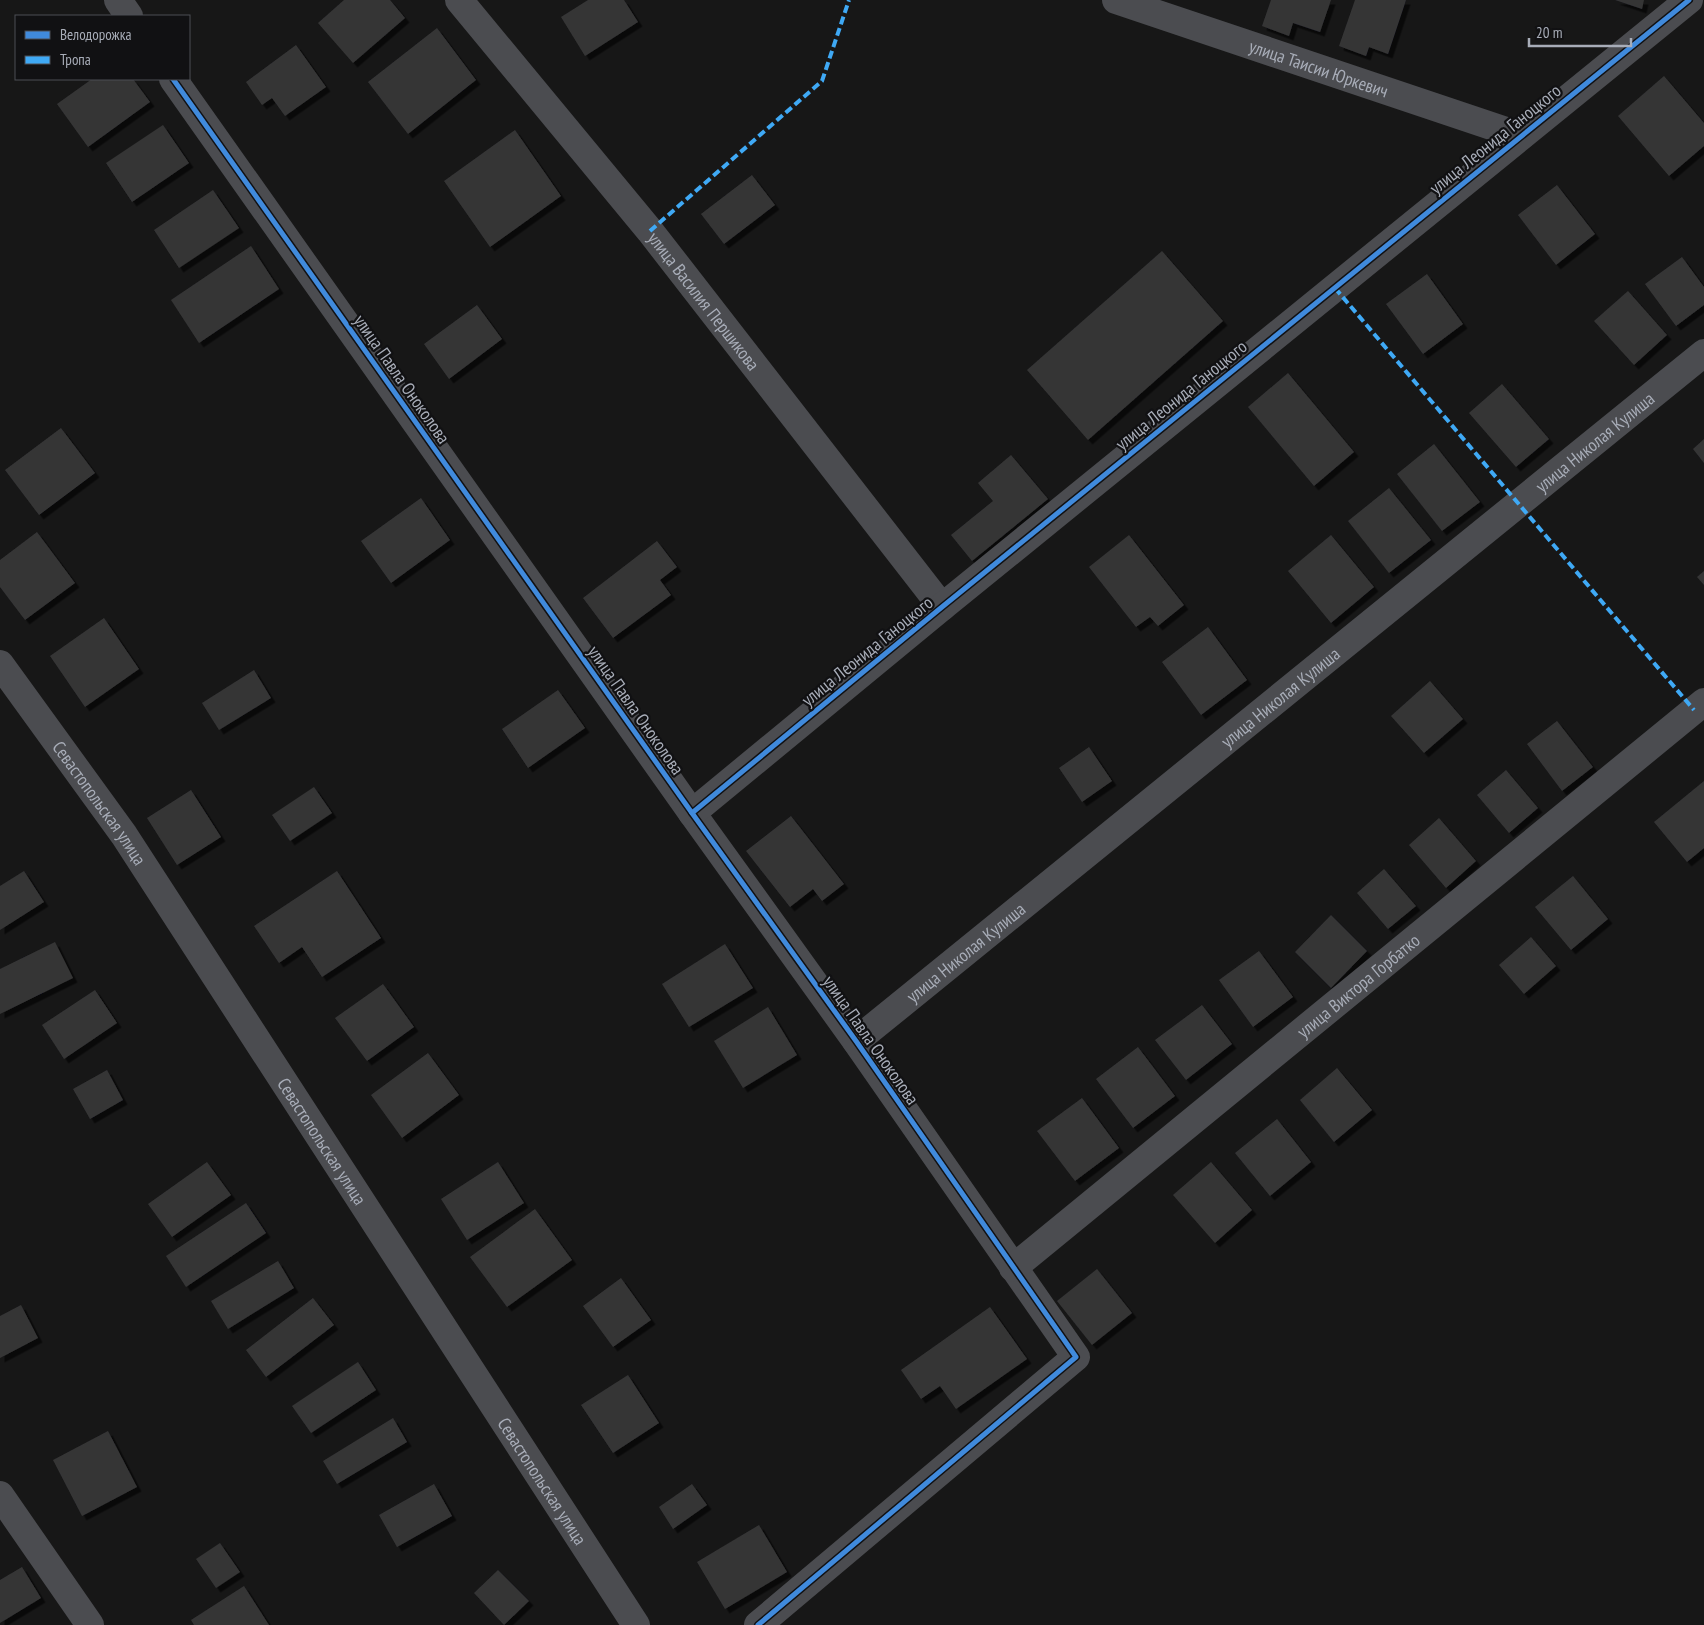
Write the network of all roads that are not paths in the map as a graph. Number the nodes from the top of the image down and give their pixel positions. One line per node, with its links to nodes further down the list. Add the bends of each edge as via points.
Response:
1 (118, 0): 5 (street)
2 (458, 0): 9 (street, улица Василия Першикова, via 650,231)
3 (1116, 0): 7 (street, улица Таисии Юркевич)
4 (1689, 0): 7 (street, улица Леонида Ганоцкого)
5 (128, 15)
6 (174, 80): 12 (street, улица Павла Оноколова)
7 (1521, 136): 9 (street, улица Леонида Ганоцкого)
8 (1704, 353): 13 (street, улица Николая Кулиша)
9 (942, 607): 12 (street, улица Леонида Ганоцкого)
10 (0, 664): 17 (street, Севастопольская улица, via 124,835)
11 (1704, 702): 14 (street, улица Виктора Горбатко)
12 (692, 813): 13 (street, улица Павла Оноколова)
13 (856, 1041): 14 (street, улица Павла Оноколова)
14 (1013, 1268): 18 (street, улица Павла Оноколова, via 1076,1357)
15 (0, 1495): 16 (street)
16 (90, 1625)
17 (636, 1625)
18 (758, 1625)

